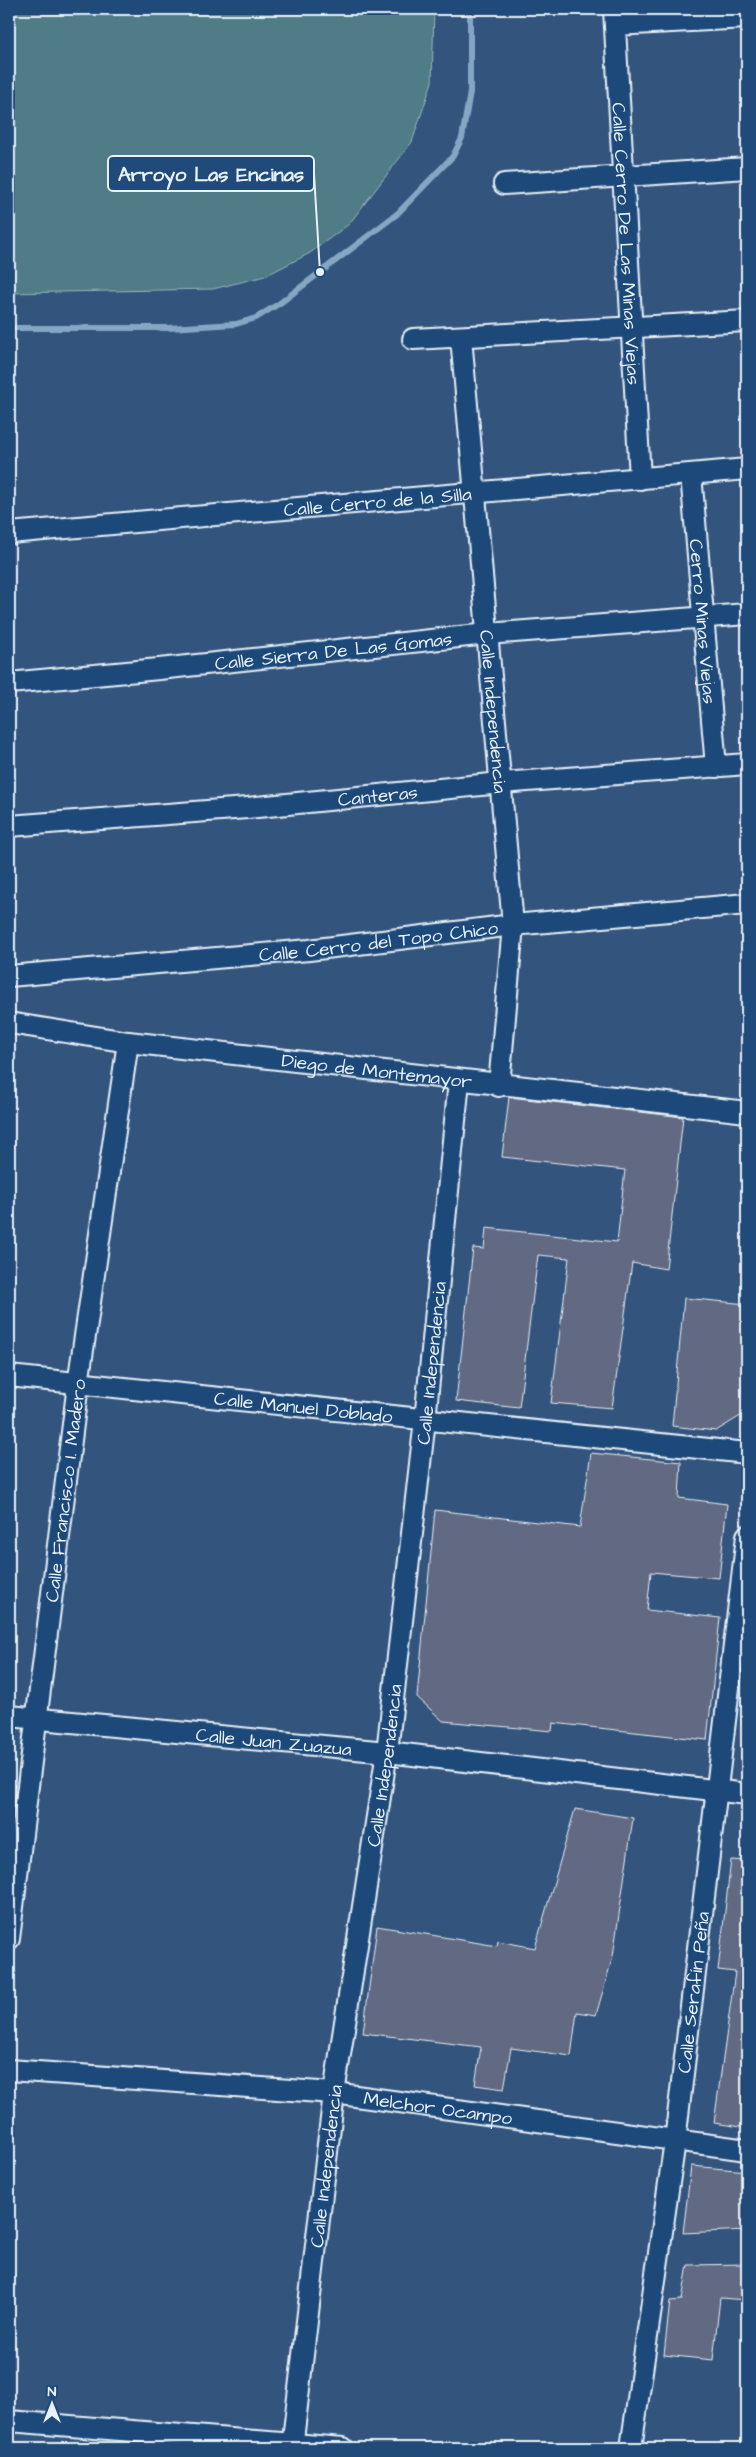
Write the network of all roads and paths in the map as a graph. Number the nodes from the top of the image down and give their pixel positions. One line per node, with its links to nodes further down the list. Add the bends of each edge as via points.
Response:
1 (614, 17): 2 (street); 4 (street, Calle Cerro De Las Minas Viejas)
2 (747, 18)
3 (747, 168): 4 (street)
4 (623, 176): 5 (street); 7 (street, Calle Cerro De Las Minas Viejas)
5 (504, 184)
6 (747, 321): 7 (street)
7 (631, 327): 8 (street); 12 (street, Calle Cerro De Las Minas Viejas)
8 (461, 337): 9 (street); 13 (street, Calle Independencia)
9 (413, 339)
10 (747, 469): 11 (street, Calle Cerro de la Silla)
11 (691, 474): 12 (street, Calle Cerro de la Silla); 16 (street, Cerro Minas Viejas)
12 (640, 479): 13 (street, Calle Cerro de la Silla)
13 (474, 494): 14 (street, Calle Cerro de la Silla); 17 (street, Calle Independencia)
14 (9, 533)
15 (747, 614): 16 (street, Calle Sierra De Las Gomas)
16 (704, 619): 17 (street, Calle Sierra De Las Gomas); 20 (street, Cerro Minas Viejas)
17 (487, 634): 18 (street, Calle Sierra De Las Gomas); 21 (street, Calle Independencia)
18 (9, 683)
19 (747, 764): 20 (street, Canteras)
20 (716, 768): 21 (street, Canteras)
21 (501, 784): 22 (street, Canteras); 24 (street, Calle Independencia)
22 (9, 826)
23 (747, 904): 24 (street, Calle Cerro del Topo Chico)
24 (513, 925): 25 (street, Calle Cerro del Topo Chico, via 309,950); 29 (street, Calle Independencia)
25 (9, 976)
26 (9, 1022): 27 (street, Diego de Montemayor)
27 (128, 1042): 28 (street, Diego de Montemayor); 32 (street, Calle Francisco I. Madero)
28 (459, 1081): 29 (street, Diego de Montemayor); 33 (street, Calle Independencia)
29 (499, 1086): 30 (street, Diego de Montemayor)
30 (747, 1112)
31 (9, 1376): 32 (street, Calle Manuel Doblado)
32 (78, 1384): 33 (street, Calle Manuel Doblado); 37 (street, Calle Francisco I. Madero)
33 (424, 1420): 34 (street, Calle Manuel Doblado); 38 (street, Calle Independencia)
34 (747, 1453)
35 (747, 1536): 39 (street, Calle Serafín Peña)
36 (9, 1716): 37 (street, Calle Juan Zuazua)
37 (37, 1719): 38 (street, Calle Juan Zuazua); 41 (street, Calle Francisco I. Madero)
38 (387, 1752): 39 (street, Calle Juan Zuazua); 43 (street, Calle Independencia)
39 (717, 1790): 40 (street, Calle Juan Zuazua); 44 (street, Calle Serafín Peña)
40 (747, 1794)
41 (9, 1939)
42 (9, 2070): 43 (street, Melchor Ocampo)
43 (334, 2093): 44 (street, Melchor Ocampo); 47 (street, Calle Independencia)
44 (675, 2141): 45 (street, Melchor Ocampo); 49 (street, Calle Serafín Peña)
45 (747, 2150)
46 (9, 2421): 47 (street)
47 (292, 2446): 48 (street)
48 (342, 2448)
49 (631, 2448)

